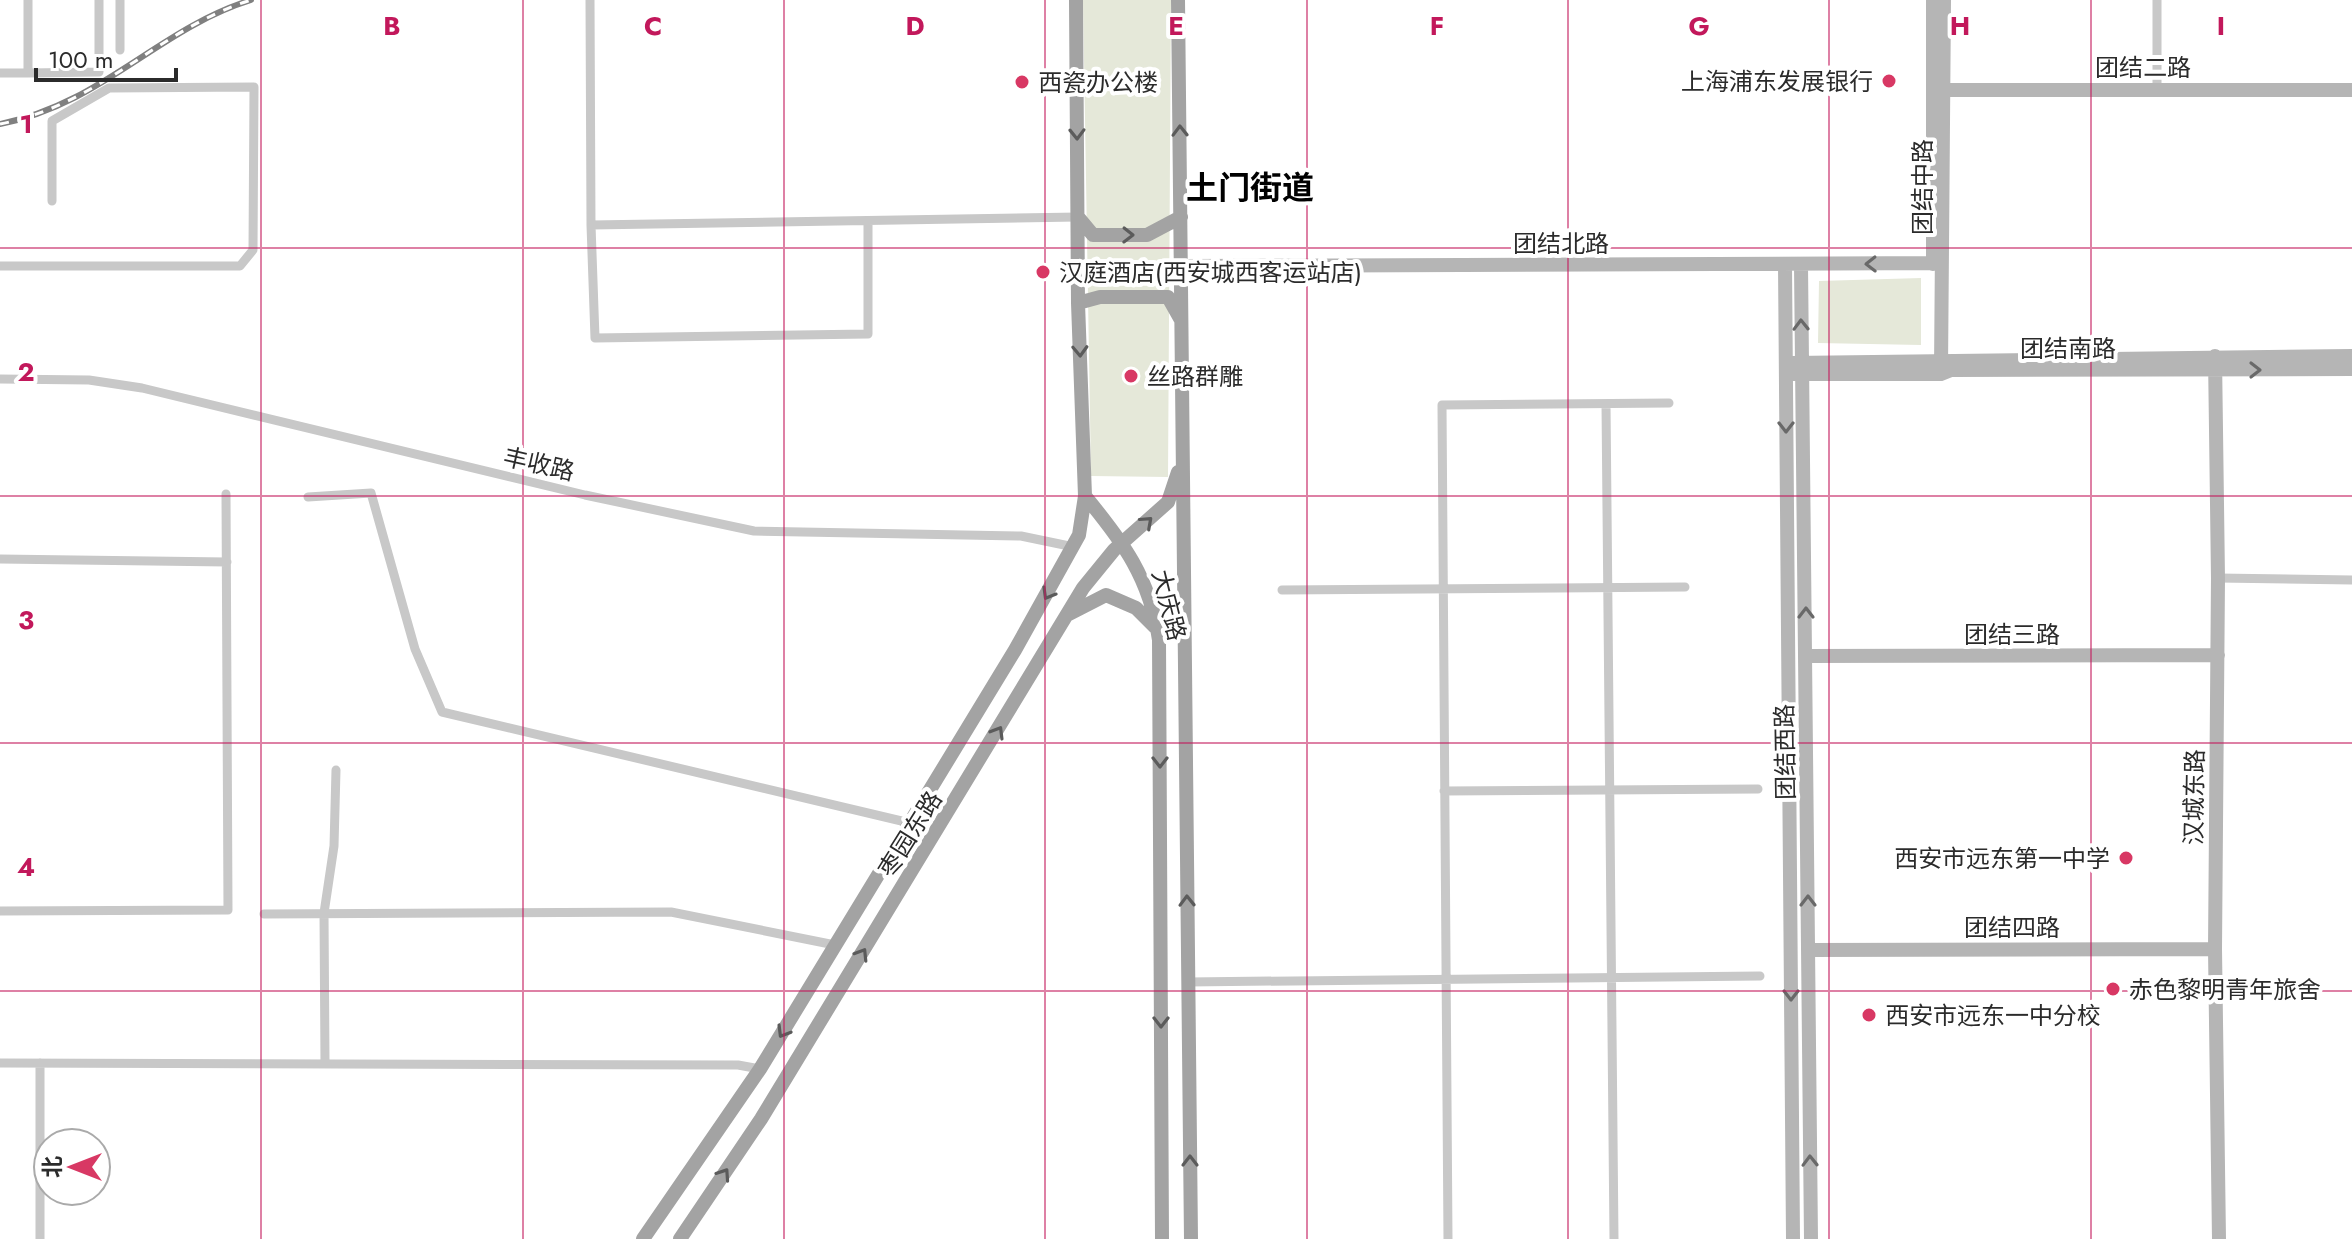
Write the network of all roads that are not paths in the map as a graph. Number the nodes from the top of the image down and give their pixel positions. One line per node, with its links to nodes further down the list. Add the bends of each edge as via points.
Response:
1 (28, 0): 12 (street)
2 (99, 0): 12 (street, via 99,72)
3 (120, 0): 10 (street)
4 (590, 0): 20 (street)
5 (1076, 0): 17 (main road, one-way to 17)
6 (1178, 0): 18 (main road, 大庆路, one-way to 6)
7 (1933, 0): 14 (street, 团结中路)
8 (1944, 0): 14 (street, 团结中路)
9 (2157, 0): 13 (street)
10 (120, 50)
11 (0, 73): 12 (street)
12 (28, 73)
13 (2157, 89): 14 (street, 团结二路); 15 (street, 团结二路)
14 (1939, 90): 21 (street, 团结中路)
15 (2352, 90)
16 (52, 201): 24 (street, via 52,121 109,88 254,87 253,250 240,266)
17 (1078, 217): 18 (main road, one-way to 18, via 1093,235 1147,235); 19 (street); 26 (main road)
18 (1181, 217): 25 (main road, 大庆路)
19 (868, 221): 20 (street); 20 (street, via 868,334 595,338)
20 (591, 225)
21 (1937, 263): 23 (street, 团结北路, one-way to 23); 30 (street, 团结中路)
22 (1785, 265): 23 (street, 团结北路); 25 (street, 团结北路); 31 (street, 团结西路)
23 (1801, 265): 32 (street, 团结西路, one-way to 23)
24 (0, 266)
25 (1181, 266): 27 (main road, 大庆路)
26 (1078, 303): 27 (main road, via 1100,297 1168,297); 39 (main road, one-way to 39)
27 (1181, 320): 37 (main road, 大庆路)
28 (2352, 356): 29 (street, 团结南路)
29 (2216, 363): 30 (street, 团结南路); 33 (street, 团结南路, one-way to 33); 45 (street, 汉城东路)
30 (1937, 368): 32 (street, 团结南路)
31 (1786, 369): 32 (street, 团结南路); 83 (street, 团结西路, one-way to 83)
32 (1803, 369): 54 (street, 团结西路, one-way to 32)
33 (2352, 369)
34 (0, 379): 42 (street, 丰收路, via 89,380 142,388 754,531 1021,536)
35 (1669, 403): 36 (street)
36 (1606, 404): 47 (street); 49 (street, via 1442,405)
37 (1183, 461): 41 (main road, 枣园东路, one-way to 37, via 1168,502); 56 (main road, 大庆路)
38 (226, 494): 44 (street)
39 (1085, 496): 41 (main road, 大庆路); 42 (main road, 枣园东路)
40 (308, 497): 61 (street, via 371,493 415,649 442,712)
41 (1123, 543): 51 (main road, 枣园东路); 52 (main road, 大庆路, via 1142,577)
42 (1074, 547): 61 (main road, 枣园东路, one-way to 61)
43 (0, 559): 44 (street)
44 (227, 562): 62 (street, via 228,910)
45 (2218, 578): 46 (street); 53 (street, 汉城东路)
46 (2352, 580)
47 (1607, 587): 48 (street); 49 (street); 59 (street)
48 (1685, 587)
49 (1443, 589): 50 (street); 60 (street)
50 (1282, 590)
51 (1067, 615): 52 (main road, via 1106,595 1136,608); 78 (main road, 枣园东路, one-way to 51, via 761,1119)
52 (1158, 630): 55 (main road, 大庆路)
53 (2218, 655): 54 (street, 团结三路); 66 (street, 汉城东路)
54 (1806, 656): 67 (street, 团结西路, one-way to 54)
55 (1160, 684): 56 (main road); 79 (main road, 大庆路, one-way to 79)
56 (1185, 684): 71 (main road, 大庆路, one-way to 56)
57 (336, 770): 63 (street, via 334,846)
58 (1758, 789): 59 (street)
59 (1610, 790): 60 (street); 69 (street)
60 (1444, 791): 70 (street)
61 (910, 823): 65 (main road, 枣园东路)
62 (0, 911)
63 (324, 913): 64 (street); 65 (street, via 671,912); 74 (street)
64 (264, 914)
65 (835, 945): 75 (main road, 枣园东路, one-way to 75)
66 (2215, 949): 67 (street, 团结四路); 85 (street, 汉城东路)
67 (1808, 950): 84 (street, 团结西路, one-way to 67)
68 (1760, 976): 69 (street)
69 (1610, 977): 70 (street); 82 (street)
70 (1446, 979): 71 (street); 81 (street)
71 (1188, 982): 80 (main road, 大庆路, one-way to 71)
72 (0, 1063): 73 (street)
73 (40, 1063): 74 (street); 76 (street)
74 (325, 1063): 75 (street)
75 (760, 1069): 77 (main road, 枣园东路)
76 (40, 1239)
77 (643, 1239)
78 (680, 1239)
79 (1162, 1239)
80 (1191, 1239)
81 (1448, 1239)
82 (1614, 1239)
83 (1793, 1239)
84 (1811, 1239)
85 (2219, 1239)

